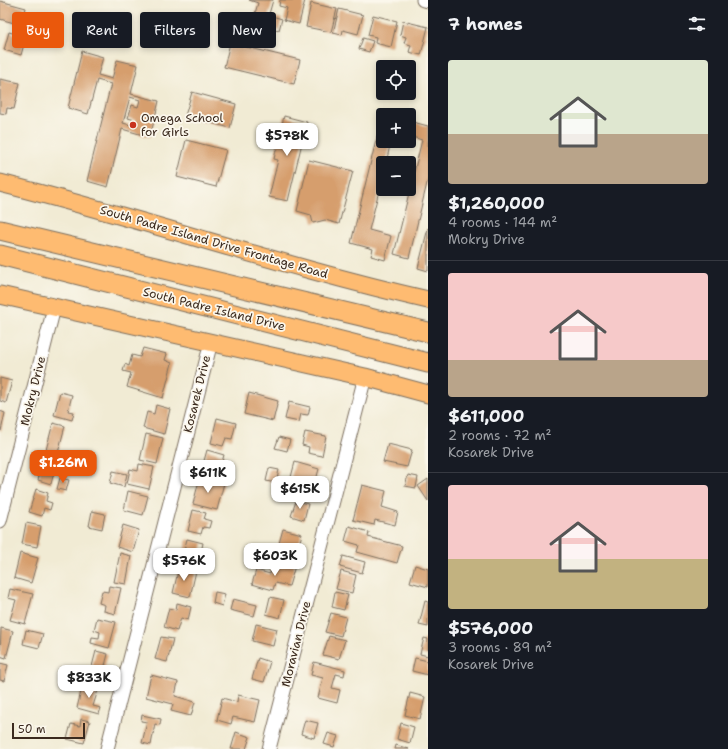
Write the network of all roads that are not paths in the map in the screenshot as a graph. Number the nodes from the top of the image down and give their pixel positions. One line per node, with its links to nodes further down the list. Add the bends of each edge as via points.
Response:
1 (423, 0): 2 (street)
2 (428, 1)
3 (0, 183): 5 (main road, South Padre Island Drive Frontage Road)
4 (0, 189): 5 (main road)
5 (41, 193): 9 (main road, South Padre Island Drive Frontage Road, via 262,257)
6 (0, 230): 11 (highway)
7 (0, 256): 15 (highway, South Padre Island Drive)
8 (0, 295): 10 (main road)
9 (428, 300)
10 (54, 308): 14 (main road); 18 (street, Mokry Drive)
11 (339, 310): 12 (highway); 13 (highway)
12 (428, 323)
13 (428, 332)
14 (211, 342): 16 (main road); 19 (street, Kosarek Drive)
15 (428, 363)
16 (365, 377): 17 (main road); 20 (street, Moravian Drive)
17 (428, 394)
18 (0, 521)
19 (107, 749)
20 (269, 749)

